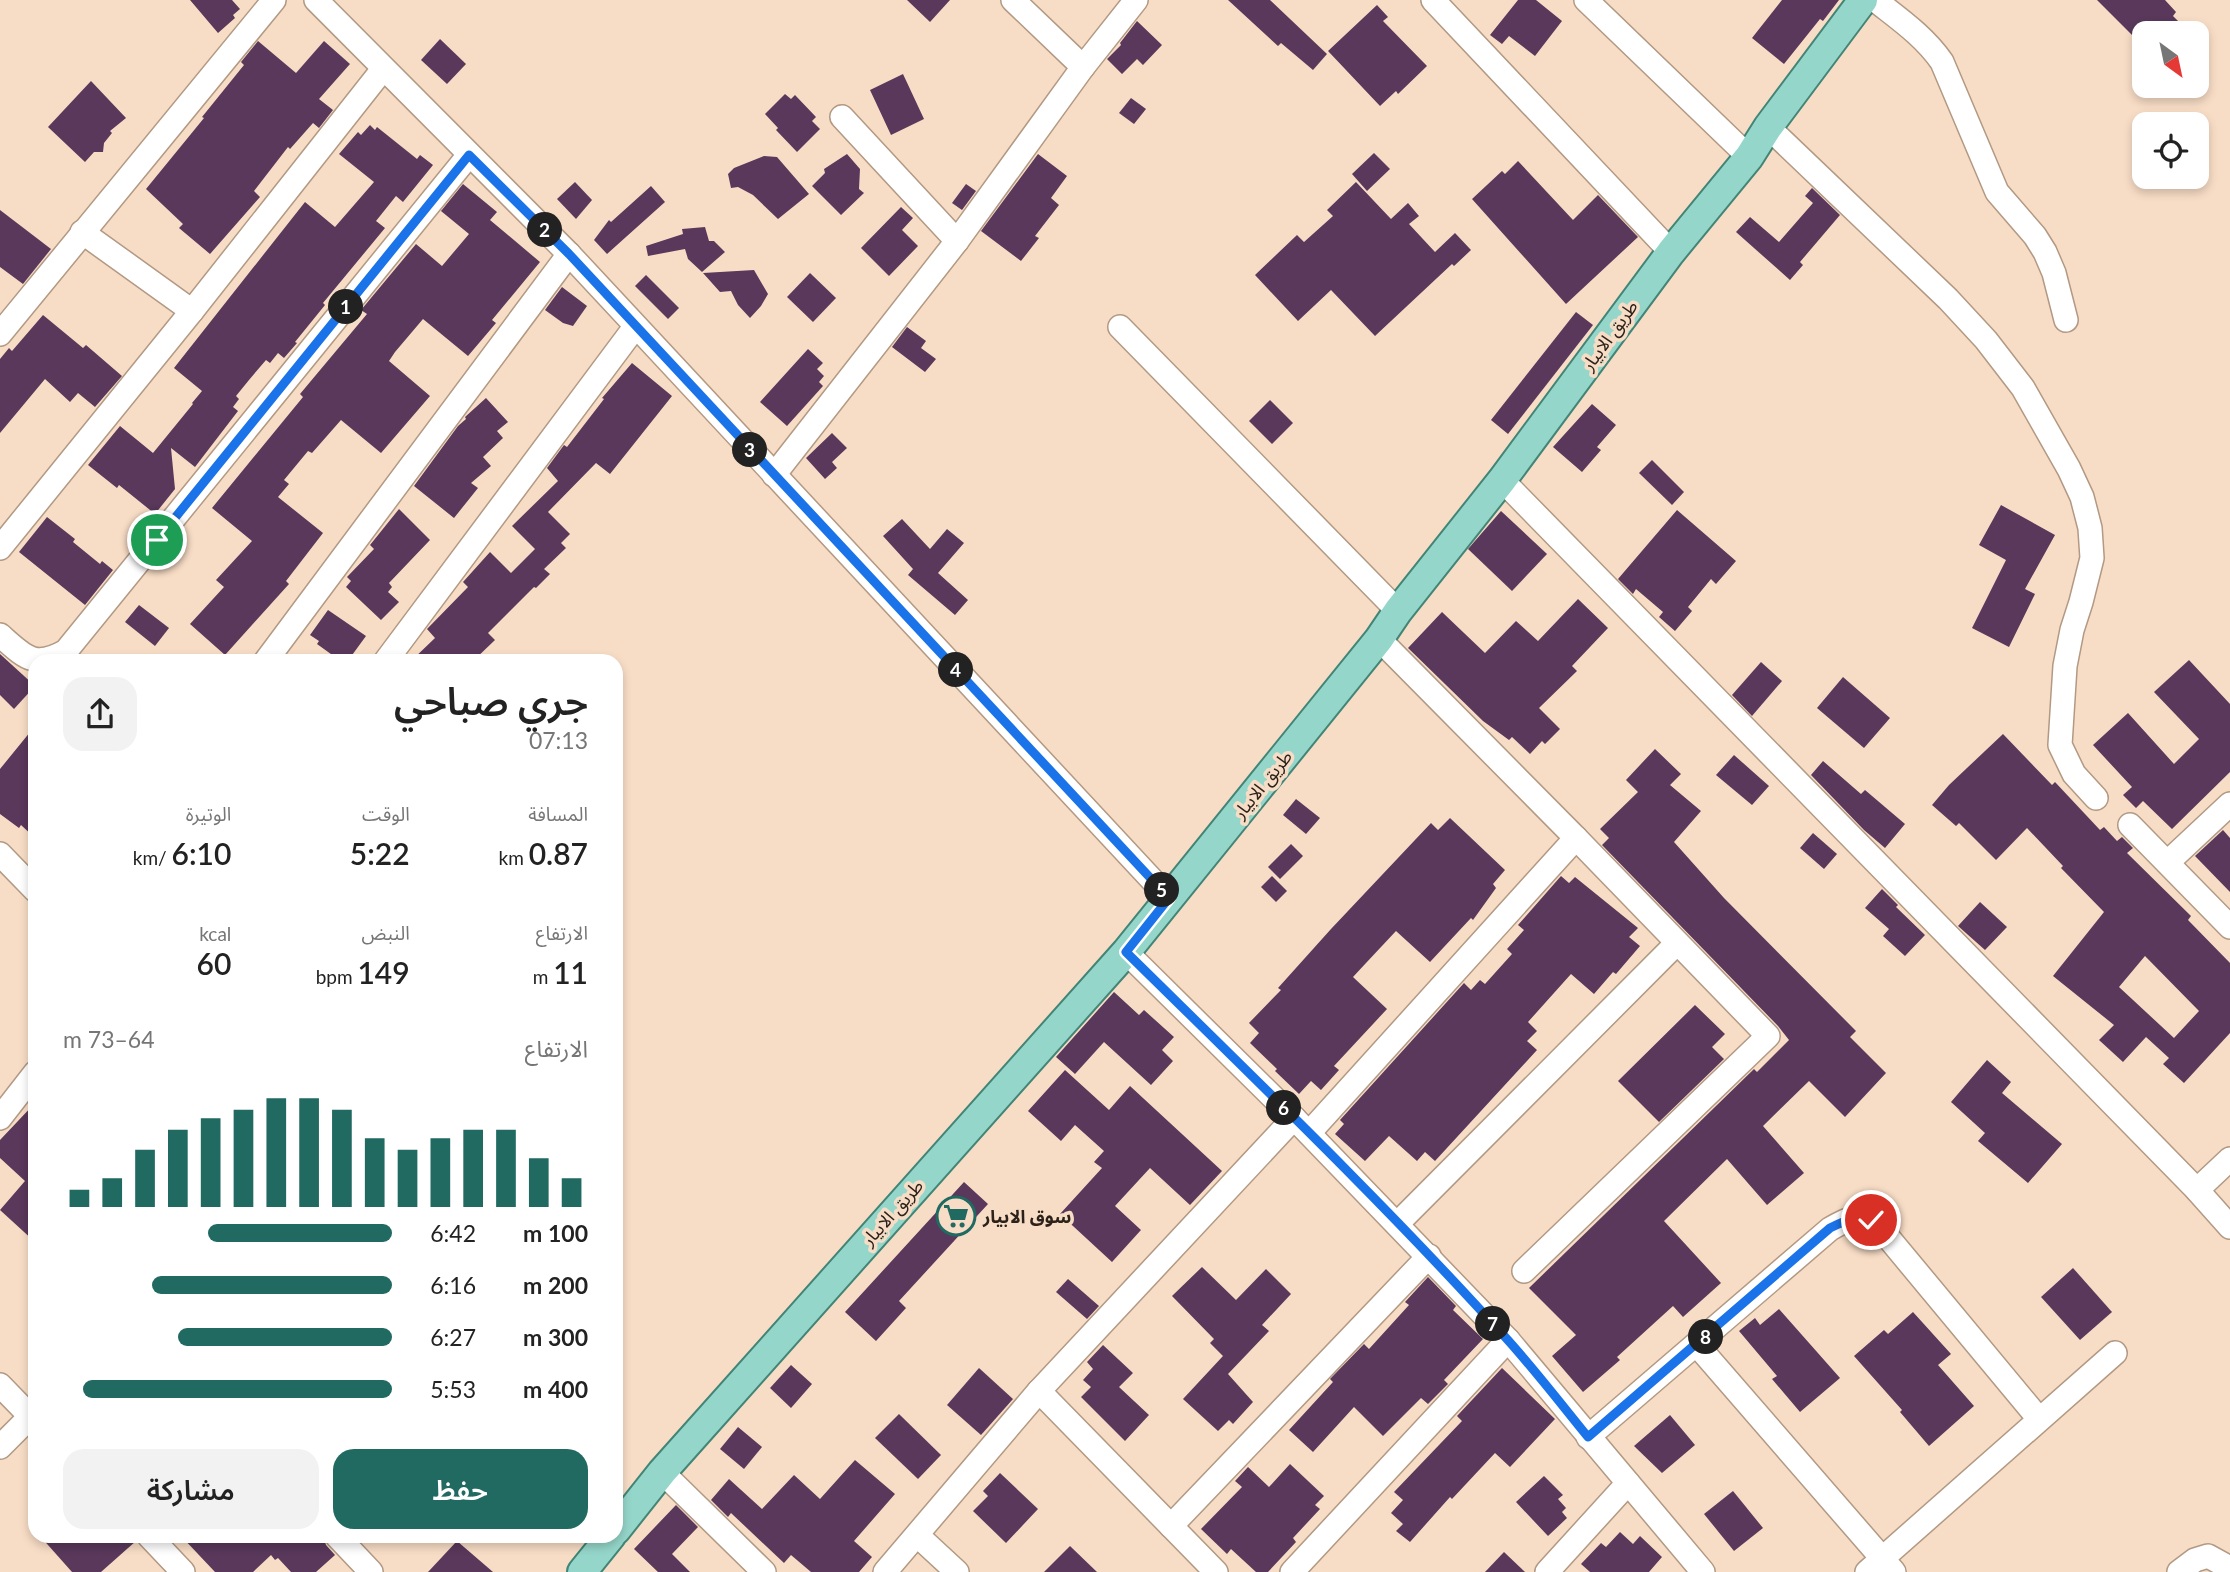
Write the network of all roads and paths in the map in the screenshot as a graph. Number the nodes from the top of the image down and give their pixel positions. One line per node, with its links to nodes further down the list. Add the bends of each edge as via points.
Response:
1 (274, 0): 15 (street)
2 (316, 0): 10 (street)
3 (1013, 0): 9 (street)
4 (1136, 0): 9 (street)
5 (1433, 0): 17 (street)
6 (1586, 0): 14 (street)
7 (1863, 0): 12 (main road, طريق الابيار)
8 (1875, 0): 20 (street, via 1915,32 1941,62 1997,192 2045,252)
9 (1083, 67): 16 (street)
10 (383, 69): 13 (street); 19 (street)
11 (842, 117): 16 (street)
12 (1768, 127): 14 (main road, طريق الابيار); 34 (street, via 1986,340 2023,388 2069,469 2082,497 2092,558 2065,666 2060,745 2074,774)
13 (469, 155): 18 (street); 30 (street)
14 (1749, 157): 17 (main road, طريق الابيار)
15 (82, 232): 19 (street); 23 (street)
16 (957, 241): 24 (street)
17 (1671, 252): 25 (main road, طريق الابيار)
18 (569, 254): 21 (street); 31 (street)
19 (192, 311): 26 (street)
20 (2067, 320)
21 (635, 327): 24 (street); 32 (street)
22 (1119, 327): 27 (street)
23 (0, 334)
24 (774, 475): 41 (street)
25 (1502, 480): 27 (main road, طريق الابيار); 49 (street)
26 (0, 548)
27 (1398, 611): 29 (main road, طريق الابيار)
28 (0, 635): 33 (street)
29 (1379, 639): 37 (street); 41 (main road, طريق الابيار)
30 (61, 654)
31 (271, 654)
32 (391, 654)
33 (28, 657)
34 (2096, 798)
35 (2230, 804): 39 (street)
36 (2130, 825): 39 (street)
37 (1576, 838): 43 (street); 47 (street)
38 (0, 854): 40 (street)
39 (2168, 862): 42 (street)
40 (28, 883)
41 (1169, 898): 44 (main road, طريق الابيار)
42 (2230, 927)
43 (1676, 944): 50 (street); 53 (street, via 1768,1036)
44 (1126, 952): 47 (street); 64 (main road, طريق الابيار)
45 (28, 1082): 46 (street)
46 (0, 1118)
47 (1301, 1125): 50 (street); 58 (street)
48 (2230, 1160): 49 (street)
49 (2197, 1190): 51 (street)
50 (1397, 1223): 52 (street)
51 (2230, 1227)
52 (1429, 1256): 54 (street); 67 (street)
53 (1524, 1270)
54 (1508, 1340): 62 (street); 81 (street)
55 (1697, 1345): 60 (street, via 1830,1228 1860,1217 1882,1230); 62 (street); 72 (street, via 1842,1510)
56 (2115, 1353): 60 (street)
57 (0, 1385): 59 (street)
58 (1039, 1391): 67 (street); 68 (street)
59 (28, 1414)
60 (2039, 1419): 72 (street)
61 (28, 1423): 63 (street)
62 (1588, 1437): 65 (street)
63 (0, 1447)
64 (662, 1472): 66 (main road, طريق الابيار); 77 (street)
65 (1628, 1483): 82 (street); 83 (street)
66 (623, 1521)
67 (1171, 1527): 80 (street)
68 (917, 1535): 78 (street); 79 (street)
69 (156, 1543): 74 (street)
70 (344, 1543): 75 (street)
71 (605, 1543): 76 (main road)
72 (1881, 1567)
73 (2230, 1568): 84 (street, via 2208,1556)
74 (183, 1572)
75 (371, 1572)
76 (582, 1572)
77 (764, 1572)
78 (885, 1572)
79 (957, 1572)
80 (1216, 1572)
81 (1292, 1572)
82 (1547, 1572)
83 (1703, 1572)
84 (2179, 1572)

